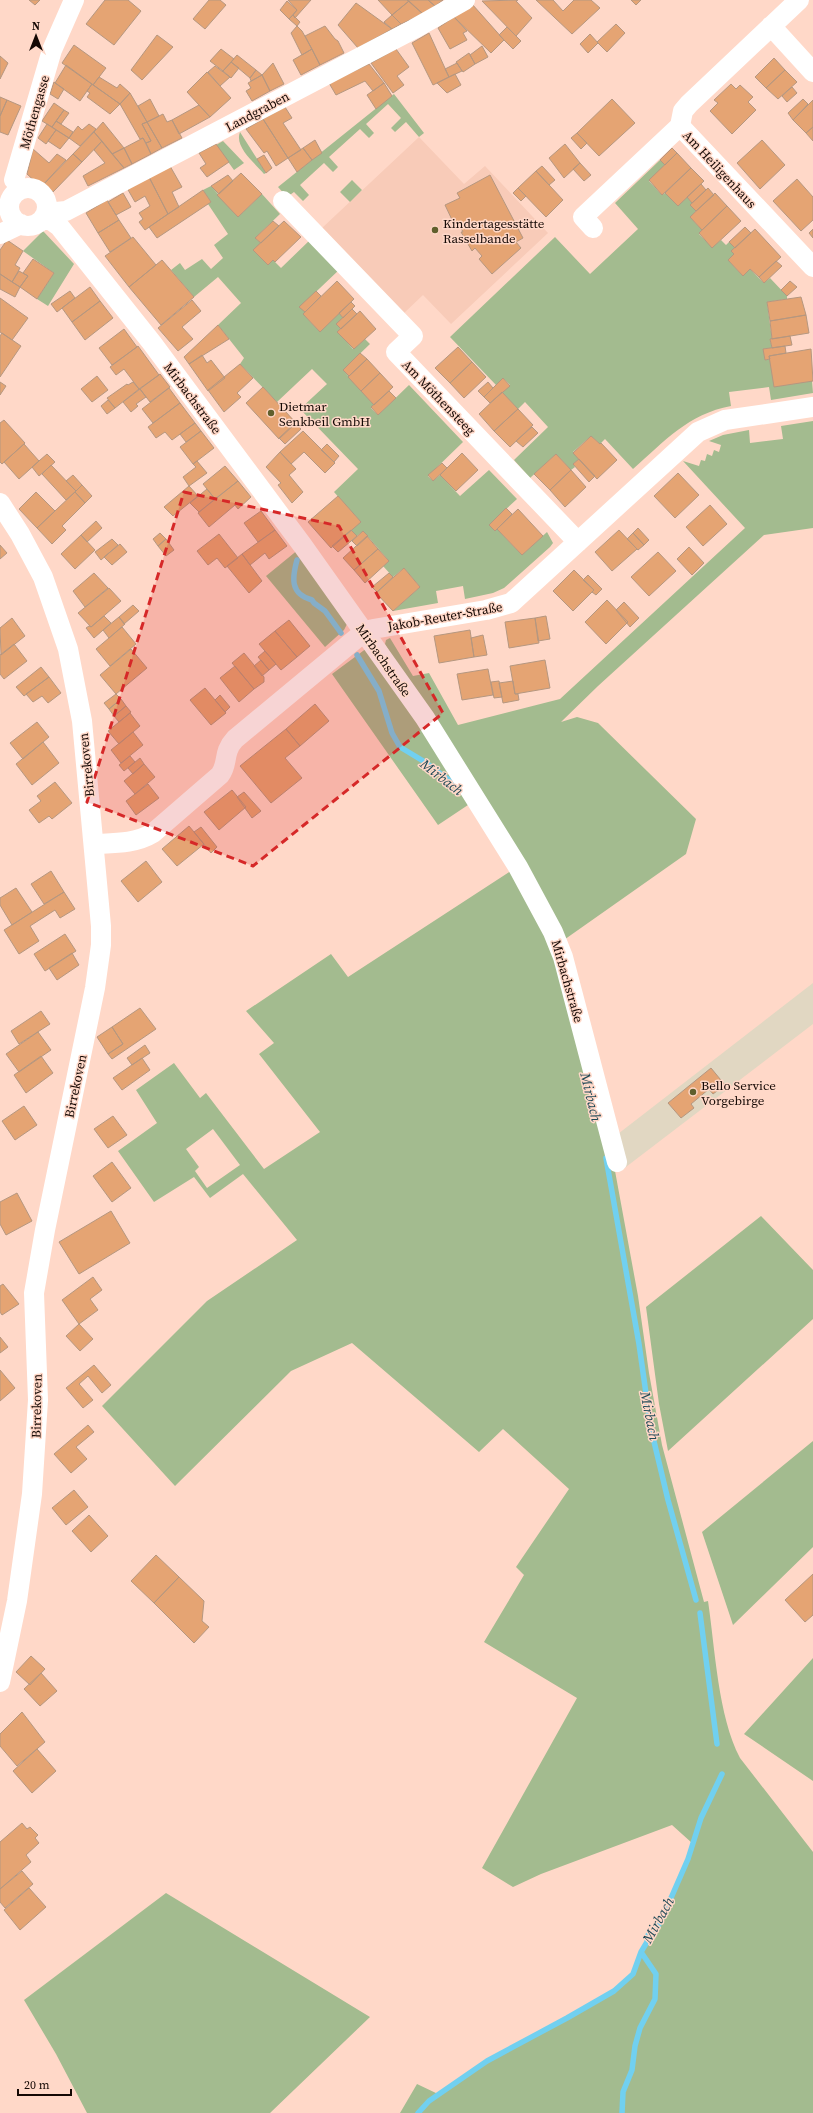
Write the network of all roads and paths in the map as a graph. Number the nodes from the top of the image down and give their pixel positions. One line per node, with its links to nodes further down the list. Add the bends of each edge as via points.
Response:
1 (74, 0): 7 (street, Möthengasse, via 52,50)
2 (465, 0): 10 (street, Landgraben, via 66,211)
3 (799, 0): 4 (street)
4 (771, 26): 5 (street); 6 (street, via 689,104 683,111)
5 (813, 72)
6 (680, 126): 11 (street, Am Heiligenhaus, via 583,217); 13 (street, Am Heiligenhaus)
7 (10, 179): 9 (street); 10 (street, via 42,195 47,206)
8 (283, 201): 16 (street, Am Möthensteeg, via 413,336 396,352)
9 (10, 216): 10 (street, via 33,225); 12 (street)
10 (44, 216): 17 (street, Mirbachstraße, via 59,226 152,343)
11 (593, 228)
12 (0, 234)
13 (813, 266)
14 (813, 407): 16 (street, Jakob-Reuter-Straße, via 725,420 698,432)
15 (0, 503): 18 (street, Birrekoven, via 27,546 43,578 66,643 82,721)
16 (578, 542): 17 (street, Jakob-Reuter-Straße, via 511,603 486,610)
17 (364, 632): 18 (street, Jakob-Reuter-Straße, via 235,739 226,752 220,775 153,833 130,842); 19 (street, Mirbachstraße, via 425,718 473,794 518,867 553,932 563,957)
18 (94, 844): 20 (street, Birrekoven, via 101,944 95,988 34,1293 38,1400 32,1494 17,1601)
19 (617, 1162)
20 (0, 1682)

